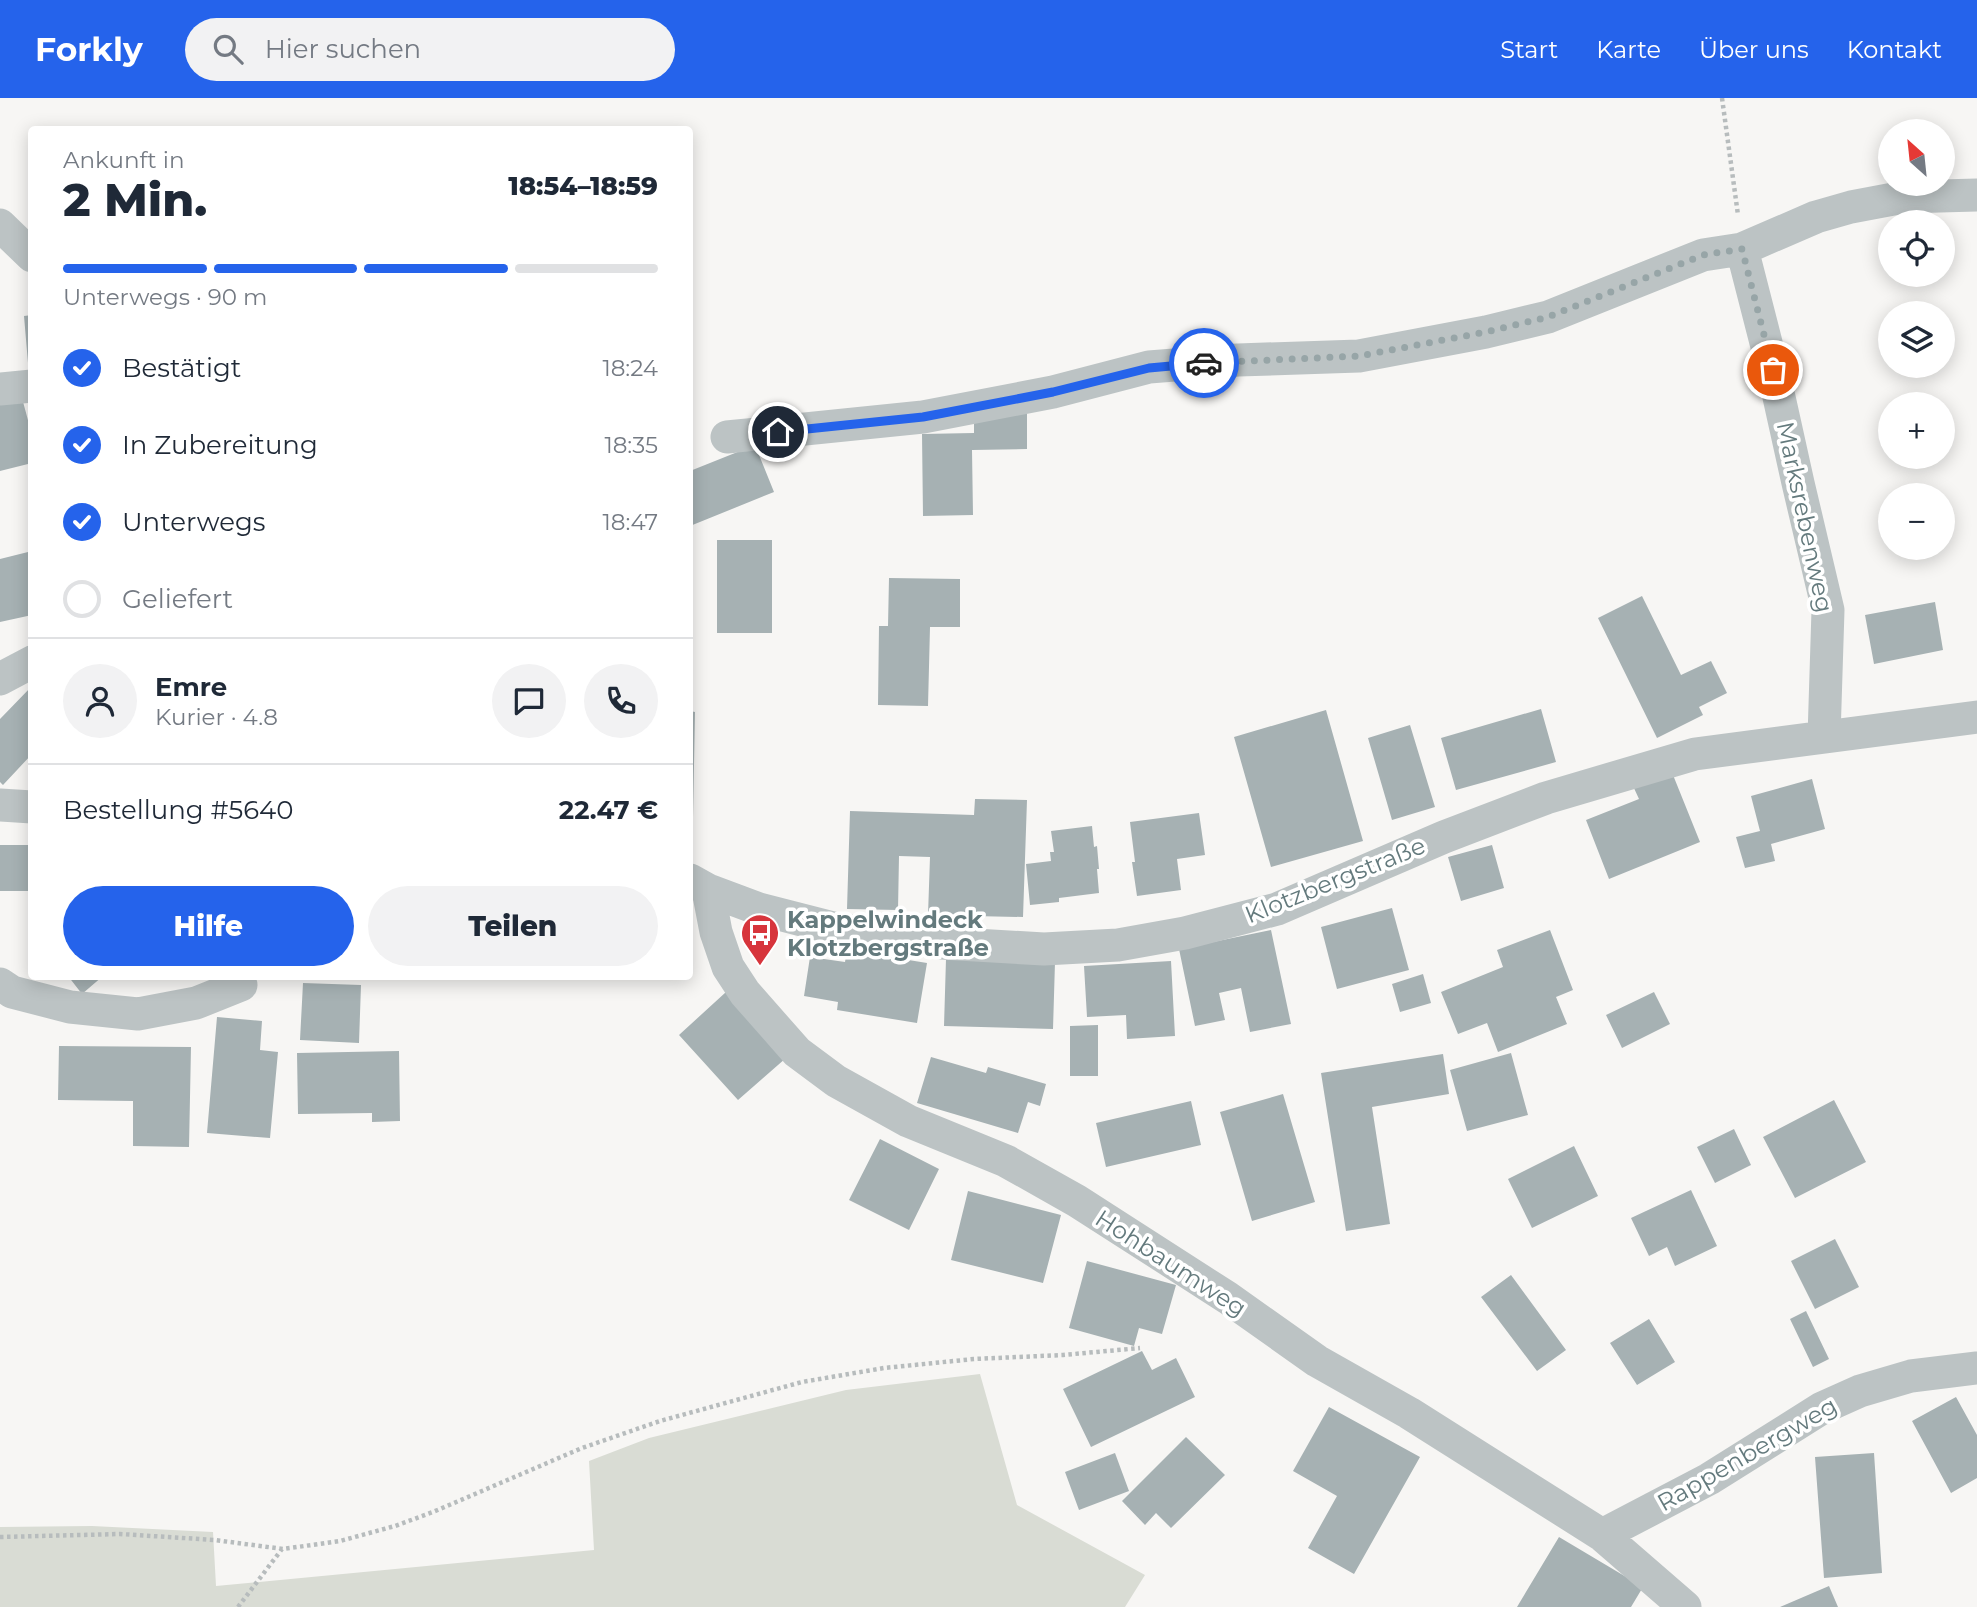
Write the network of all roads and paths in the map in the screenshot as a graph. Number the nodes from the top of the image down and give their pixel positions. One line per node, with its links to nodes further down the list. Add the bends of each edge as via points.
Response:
1 (1722, 98): 4 (path)
2 (1977, 195): 4 (street, via 1903,197 1851,207)
3 (0, 225): 5 (street)
4 (1742, 249): 8 (street, via 1703,255 1548,317 1359,356 1149,368 923,417); 12 (street, Marksrebenweg, via 1828,610)
5 (28, 252)
6 (28, 386): 7 (street)
7 (0, 389)
8 (727, 438)
9 (28, 664): 10 (street)
10 (0, 679)
11 (1977, 717): 12 (street, Klotzbergstraße)
12 (1824, 737): 15 (street, Klotzbergstraße, via 1695,754 1546,798 1277,909 1118,945 1044,949 941,943 833,928 760,909)
13 (0, 805): 14 (street)
14 (28, 807)
15 (699, 885): 20 (street, Hohbaumweg, via 728,967 745,993 797,1052 836,1081 908,1121 1006,1161 1077,1201 1317,1360)
16 (0, 984): 17 (street, via 12,992 70,1007 138,1014 195,1003)
17 (241, 985)
18 (1140, 1348): 22 (path, via 884,1368 802,1382 582,1448 395,1526 340,1541)
19 (1977, 1368): 20 (street, Rappenbergweg, via 1910,1376 1860,1391 1822,1408 1709,1479)
20 (1602, 1535): 24 (street, Hohbaumweg)
21 (0, 1537): 22 (path, via 120,1534)
22 (283, 1549): 23 (path)
23 (238, 1607)
24 (1685, 1607)

